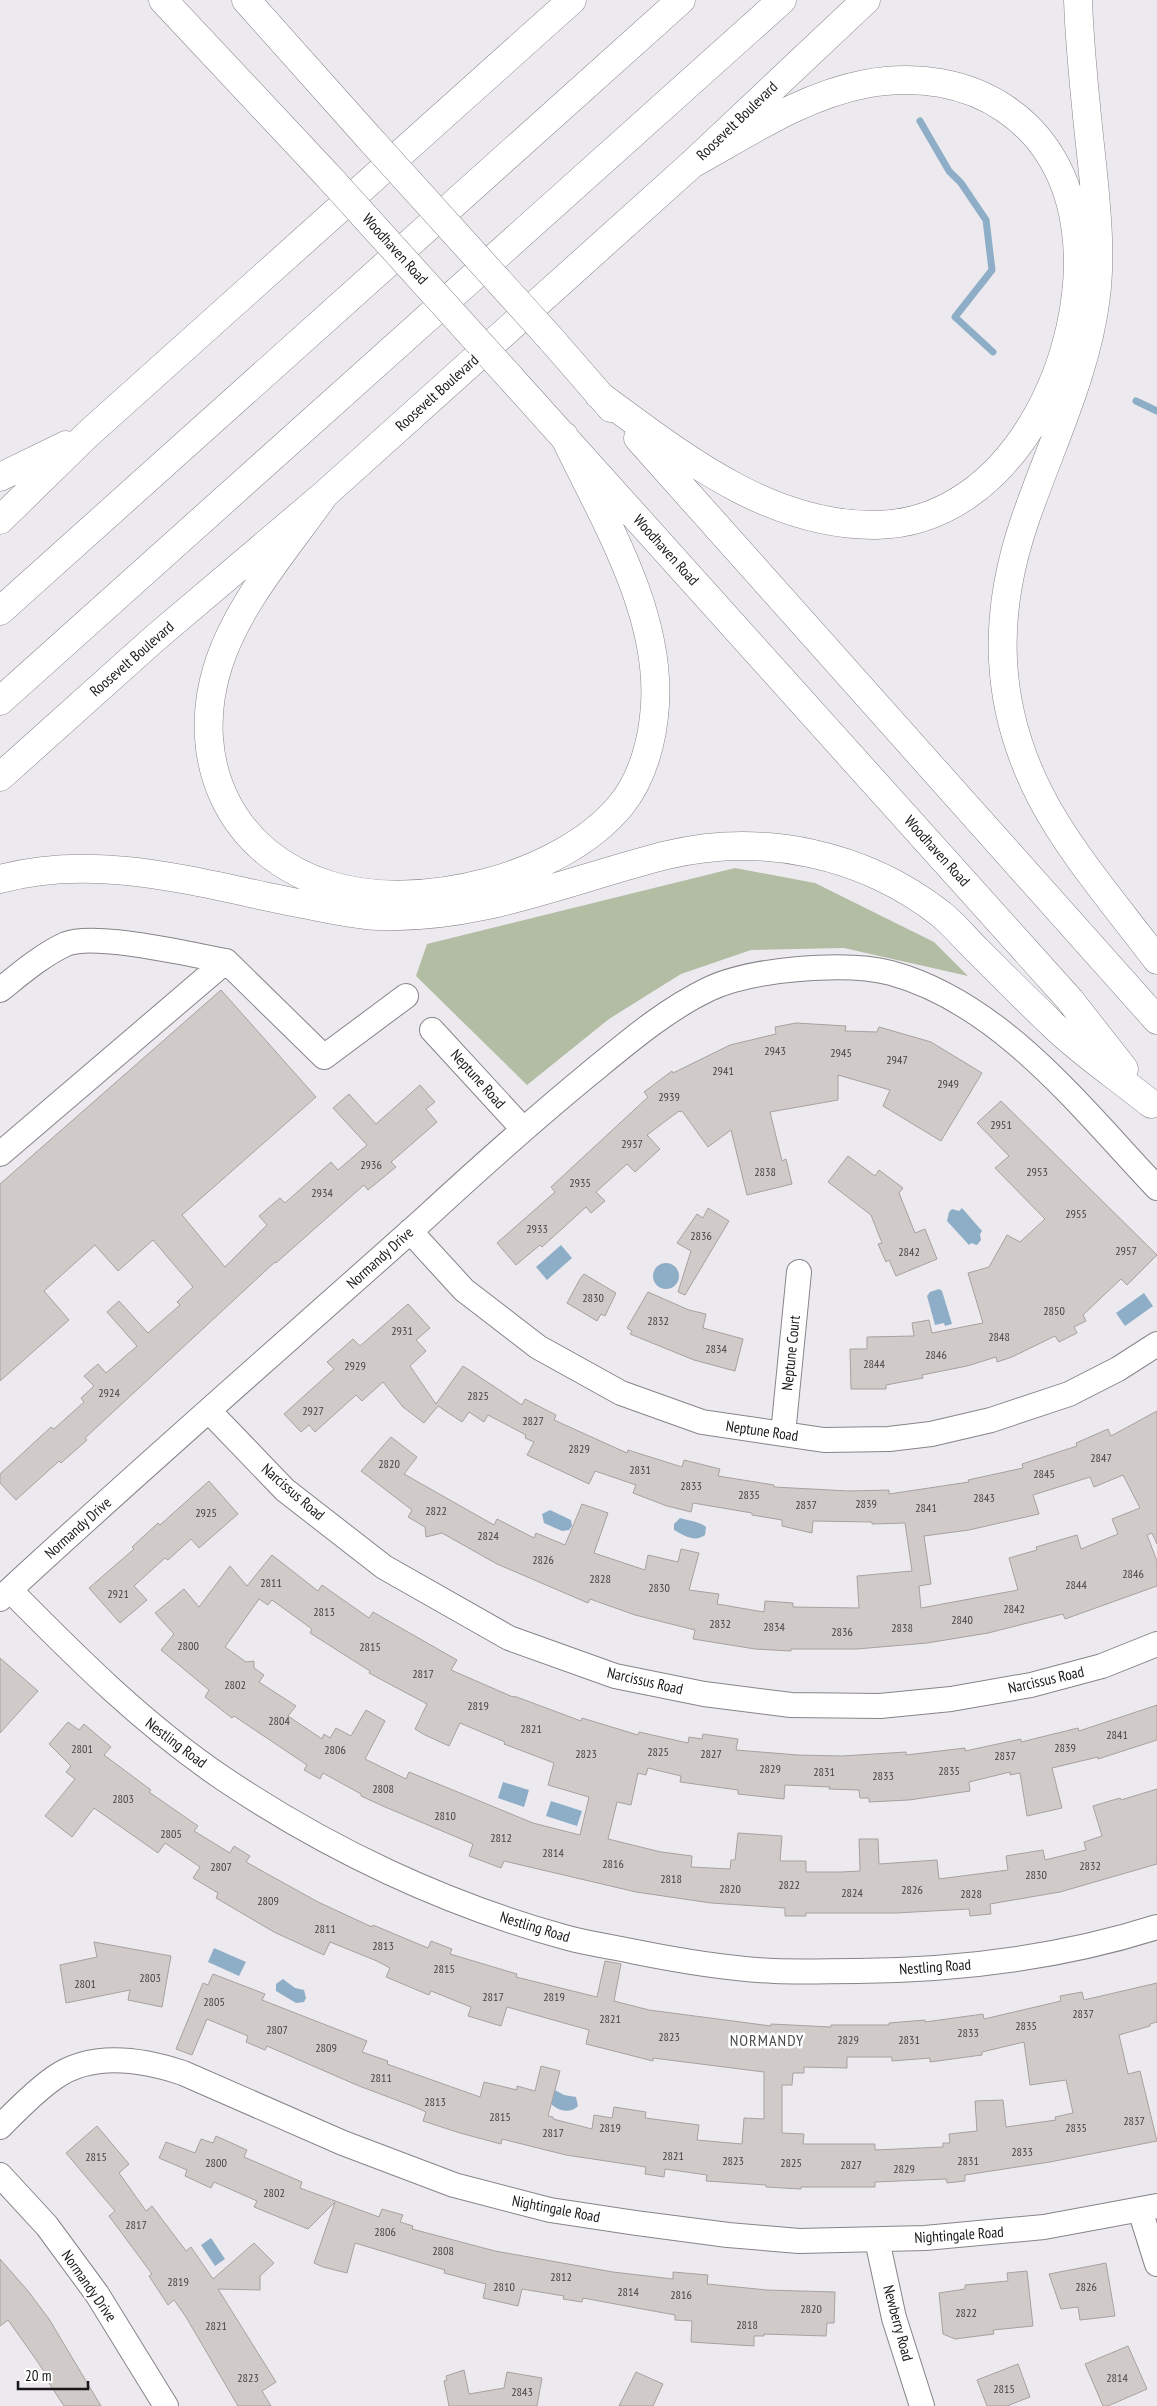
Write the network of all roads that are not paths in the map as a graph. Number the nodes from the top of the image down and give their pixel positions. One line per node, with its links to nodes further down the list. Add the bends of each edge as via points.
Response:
1 (163, 0): 11 (highway, Woodhaven Road, bridge)
2 (572, 0): 10 (highway)
3 (681, 0): 15 (highway)
4 (866, 0): 8 (highway, Roosevelt Boulevard)
5 (1078, 0): 19 (highway, via 1098,224 1096,296 1079,371 1015,552 1004,615 1002,675 1016,736 1042,799 1079,856)
6 (781, 2): 16 (highway)
7 (249, 3): 9 (highway, bridge)
8 (692, 164): 9 (highway, via 812,100 863,84 908,78 931,80 993,99 1011,112 1044,146 1056,166 1072,210 1078,260 1076,294 1060,365 1027,432 990,478 973,493 935,513 876,525 824,519 739,491 675,451); 13 (highway, Roosevelt Boulevard)
9 (599, 395): 23 (highway)
10 (88, 434): 12 (highway); 14 (highway)
11 (564, 436): 13 (highway, via 637,590 652,655 656,704 653,727 641,770 631,790 606,820 564,851 538,865 483,884 456,890 403,894 359,892 330,886 288,867 268,853 236,820 225,801 212,759 209,736 212,692 218,668 226,644 244,612); 25 (highway, Woodhaven Road, via 1070,1000)
12 (0, 477)
13 (325, 494): 17 (highway, Roosevelt Boulevard, via 154,639)
14 (0, 520)
15 (0, 611)
16 (0, 701)
17 (0, 777)
18 (0, 879): 25 (highway, via 57,870 107,869 348,912 403,917 431,916 488,906 692,850 752,846 816,854 875,873 905,888 943,916 1056,1028)
19 (1157, 960)
20 (226, 961): 21 (street, via 108,940 68,944); 22 (street, via 324,1057); 27 (street)
21 (0, 990)
22 (406, 996)
23 (1157, 1020)
24 (432, 1030): 26 (street, Neptune Road)
25 (1154, 1107)
26 (523, 1129): 28 (street, Normandy Drive, via 650,1024 711,988 778,970 839,968 887,972 928,986 978,1015 1024,1048); 29 (street, Normandy Drive)
27 (0, 1154)
28 (1157, 1188)
29 (410, 1231): 32 (street, Normandy Drive); 33 (street, Neptune Road, via 464,1290 538,1347 621,1393 702,1422)
30 (799, 1272): 33 (street, Neptune Court)
31 (1157, 1344): 33 (street, Neptune Road, via 1069,1394 991,1420 931,1434 888,1439 824,1440)
32 (209, 1411): 34 (street, Normandy Drive); 35 (street, Narcissus Road, via 285,1490 384,1566 508,1638 615,1676 704,1694 791,1705 880,1706 951,1699 1031,1685 1102,1666)
33 (783, 1434)
34 (5, 1595): 36 (street, Nestling Road, via 146,1721 224,1779 373,1865 467,1906 569,1938 679,1960 773,1971 908,1970 1020,1960 1129,1936)
35 (1157, 1644)
36 (1157, 1926)
37 (0, 2127): 40 (street, Nightingale Road, via 56,2076 107,2059 134,2060 182,2073 343,2143 454,2185 550,2210 728,2235 799,2241)
38 (0, 2175): 42 (street, Normandy Drive, via 47,2226 97,2294)
39 (1149, 2208): 40 (street, Nightingale Road, via 1044,2227); 41 (street)
40 (878, 2240): 43 (street, Newberry Road, via 894,2318)
41 (1157, 2264)
42 (166, 2406)
43 (922, 2406)

